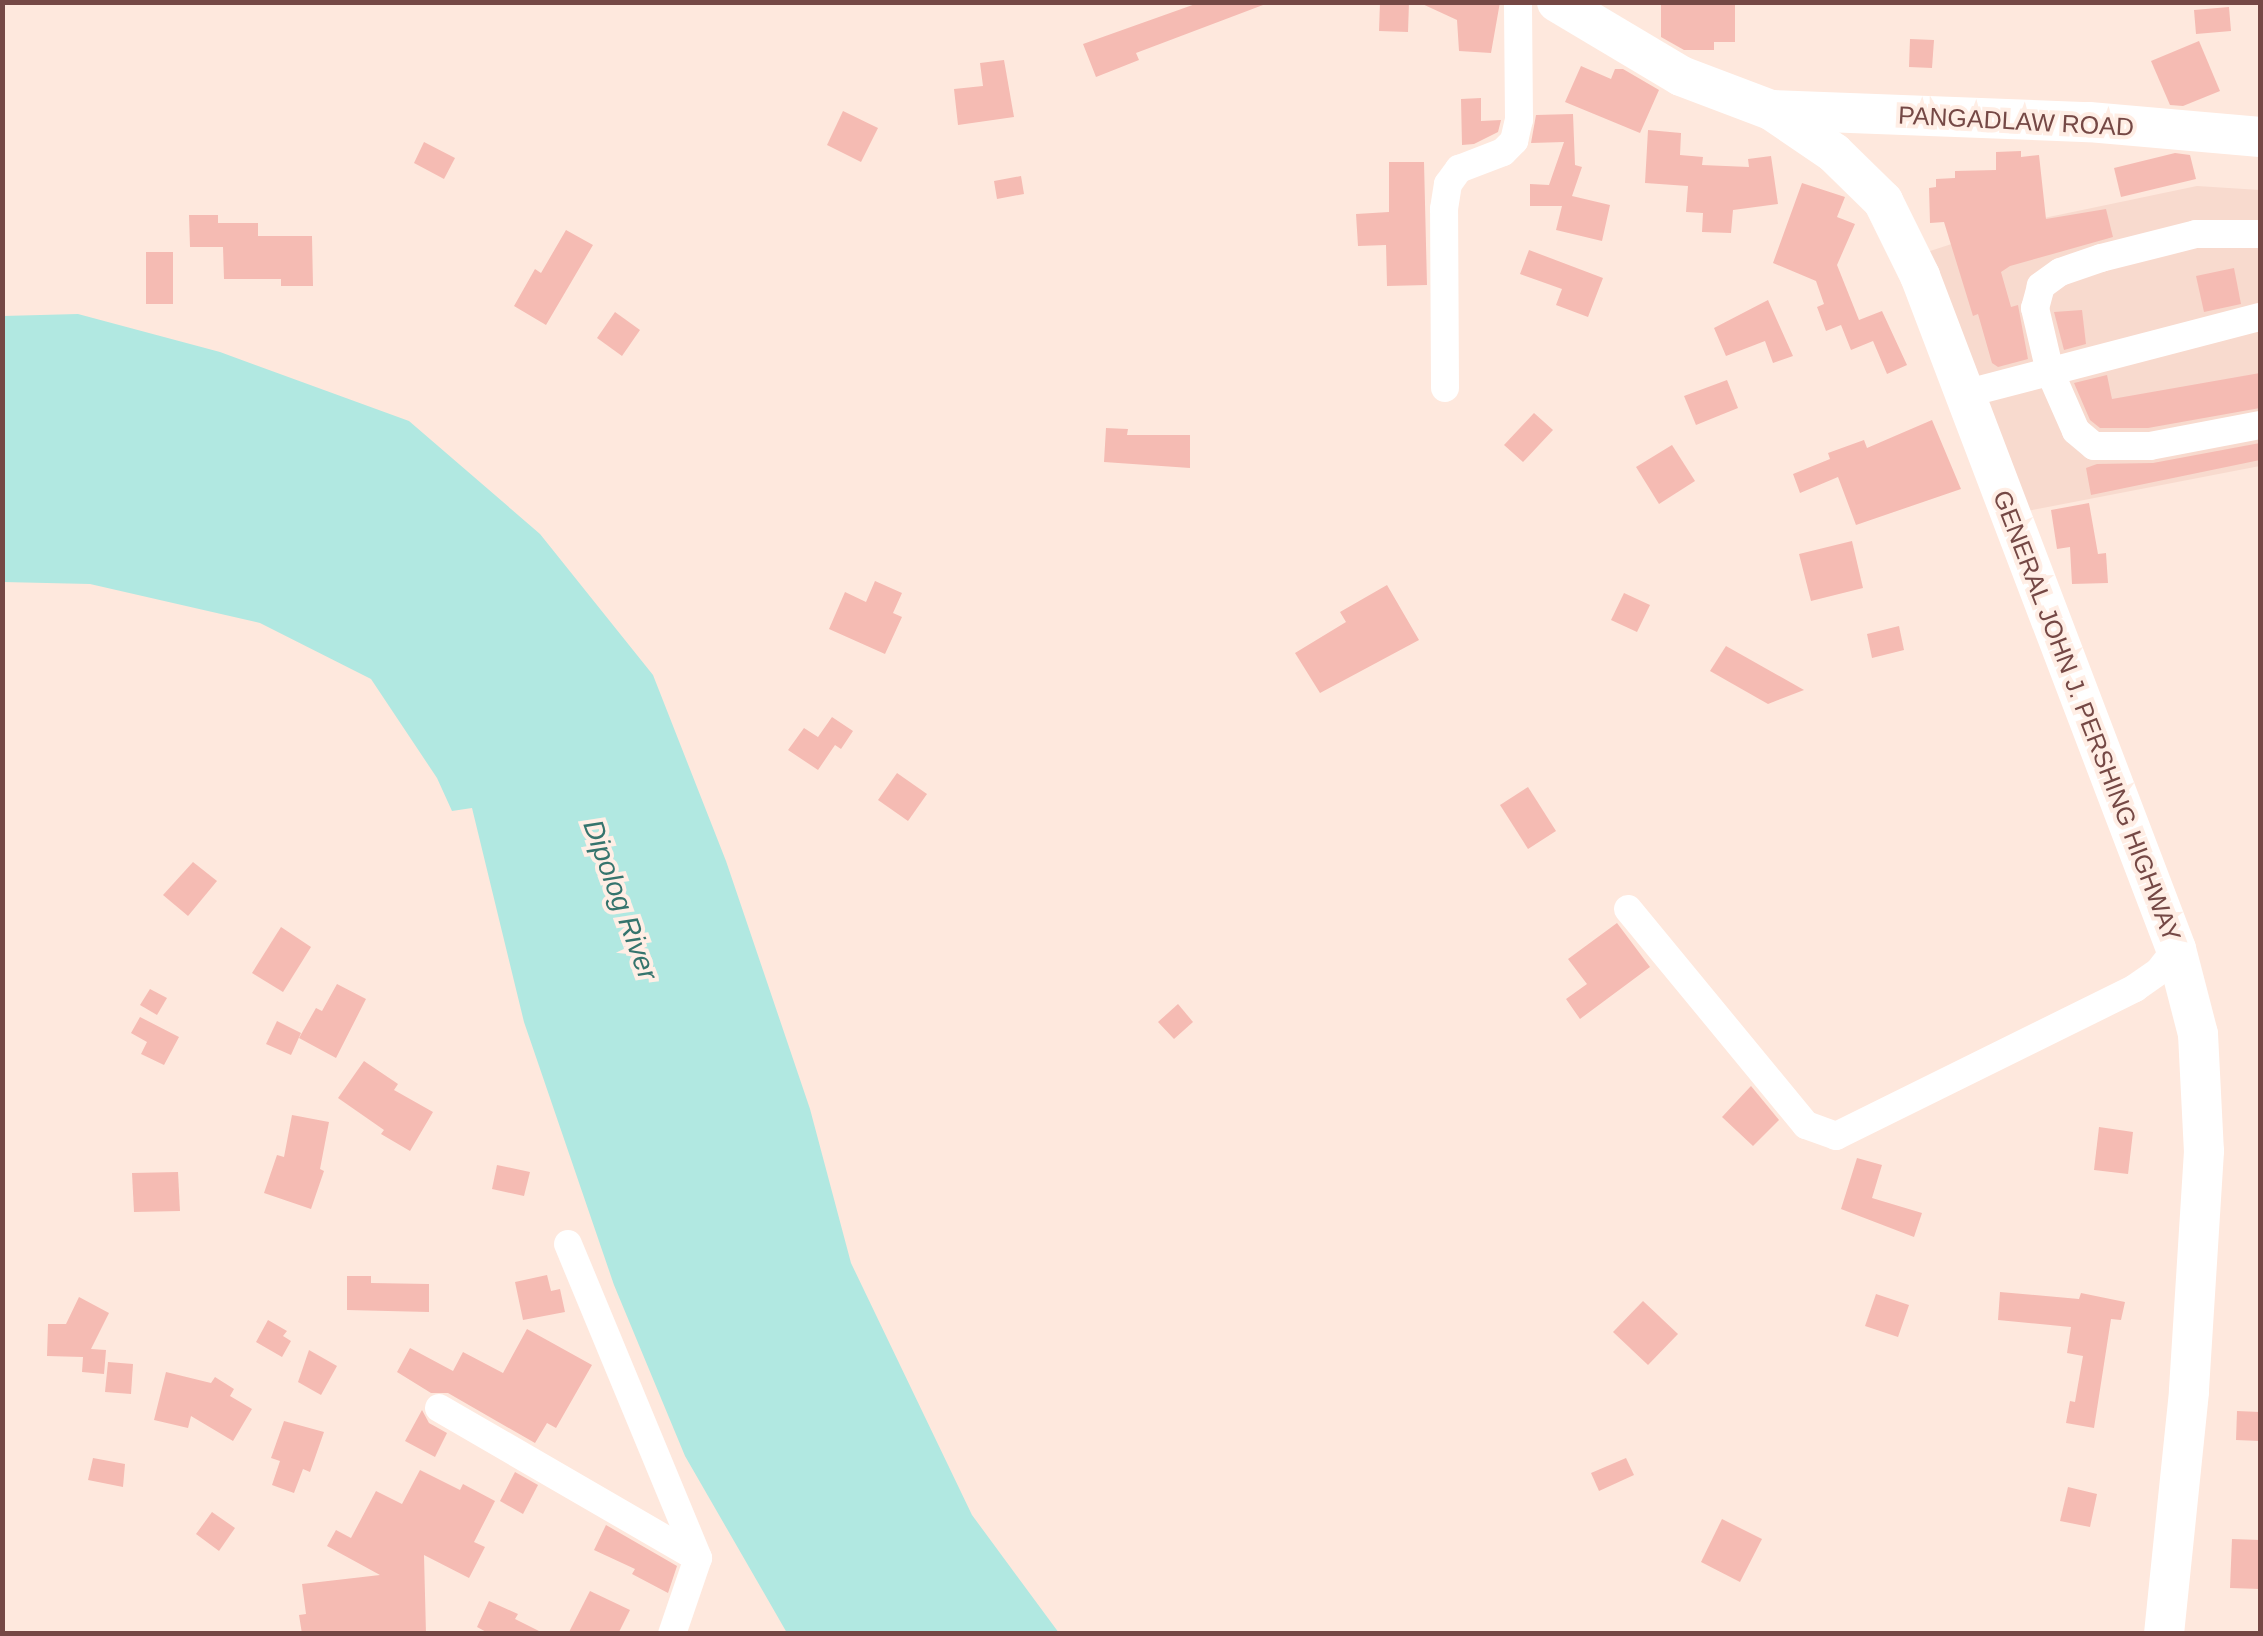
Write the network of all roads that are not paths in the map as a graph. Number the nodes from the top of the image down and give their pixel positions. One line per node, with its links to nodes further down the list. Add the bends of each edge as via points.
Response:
1 (1518, 2): 8 (street, via 1514,141 1459,169 1448,184)
2 (1557, 2): 3 (main road, GENERAL JOHN J. PERSHING HIGHWAY, via 1681,76)
3 (1770, 110): 4 (main road, PANGADLAW ROAD, via 2089,122); 9 (main road, GENERAL JOHN J. PERSHING HIGHWAY, via 1834,154 1882,201 1920,276)
4 (2260, 137)
5 (2260, 234): 7 (street, via 2196,234 2060,272 2041,286 2035,308)
6 (2260, 316): 7 (street)
7 (2050, 372): 9 (street); 10 (street, via 2076,431 2094,446 2150,446)
8 (1445, 388)
9 (1964, 394): 12 (main road, GENERAL JOHN J. PERSHING HIGHWAY)
10 (2260, 425)
11 (1628, 908): 12 (street, via 1806,1125 1836,1136 2135,988)
12 (2176, 949): 17 (main road, GENERAL JOHN J. PERSHING HIGHWAY, via 2198,1034 2204,1152)
13 (568, 1244): 15 (street)
14 (439, 1408): 15 (street)
15 (698, 1558): 16 (street)
16 (672, 1634)
17 (2164, 1634)

